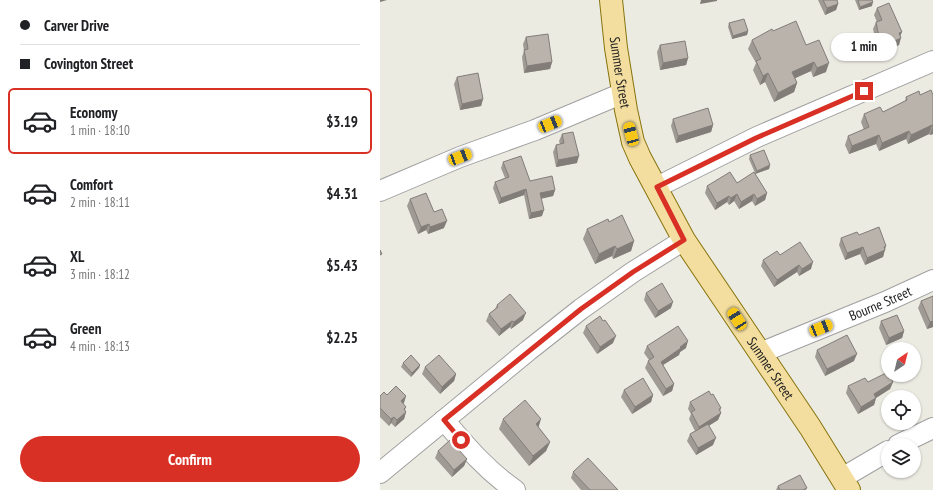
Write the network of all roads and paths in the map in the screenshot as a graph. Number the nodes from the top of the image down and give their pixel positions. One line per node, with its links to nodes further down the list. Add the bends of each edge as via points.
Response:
1 (611, 0): 3 (main road, Summer Street)
2 (933, 61): 4 (street, via 756,138)
3 (623, 93): 4 (main road, Summer Street, via 633,142); 5 (street)
4 (657, 187): 6 (main road, Summer Street)
5 (380, 191)
6 (684, 240): 8 (main road, Summer Street); 9 (street, via 581,309)
7 (933, 280): 8 (street, Bourne Street)
8 (760, 353): 14 (main road, Summer Street)
9 (444, 420): 13 (street); 15 (street, via 478,460)
10 (933, 428): 11 (street)
11 (912, 438)
12 (881, 456): 14 (street)
13 (380, 473)
14 (845, 484)
15 (515, 490)

